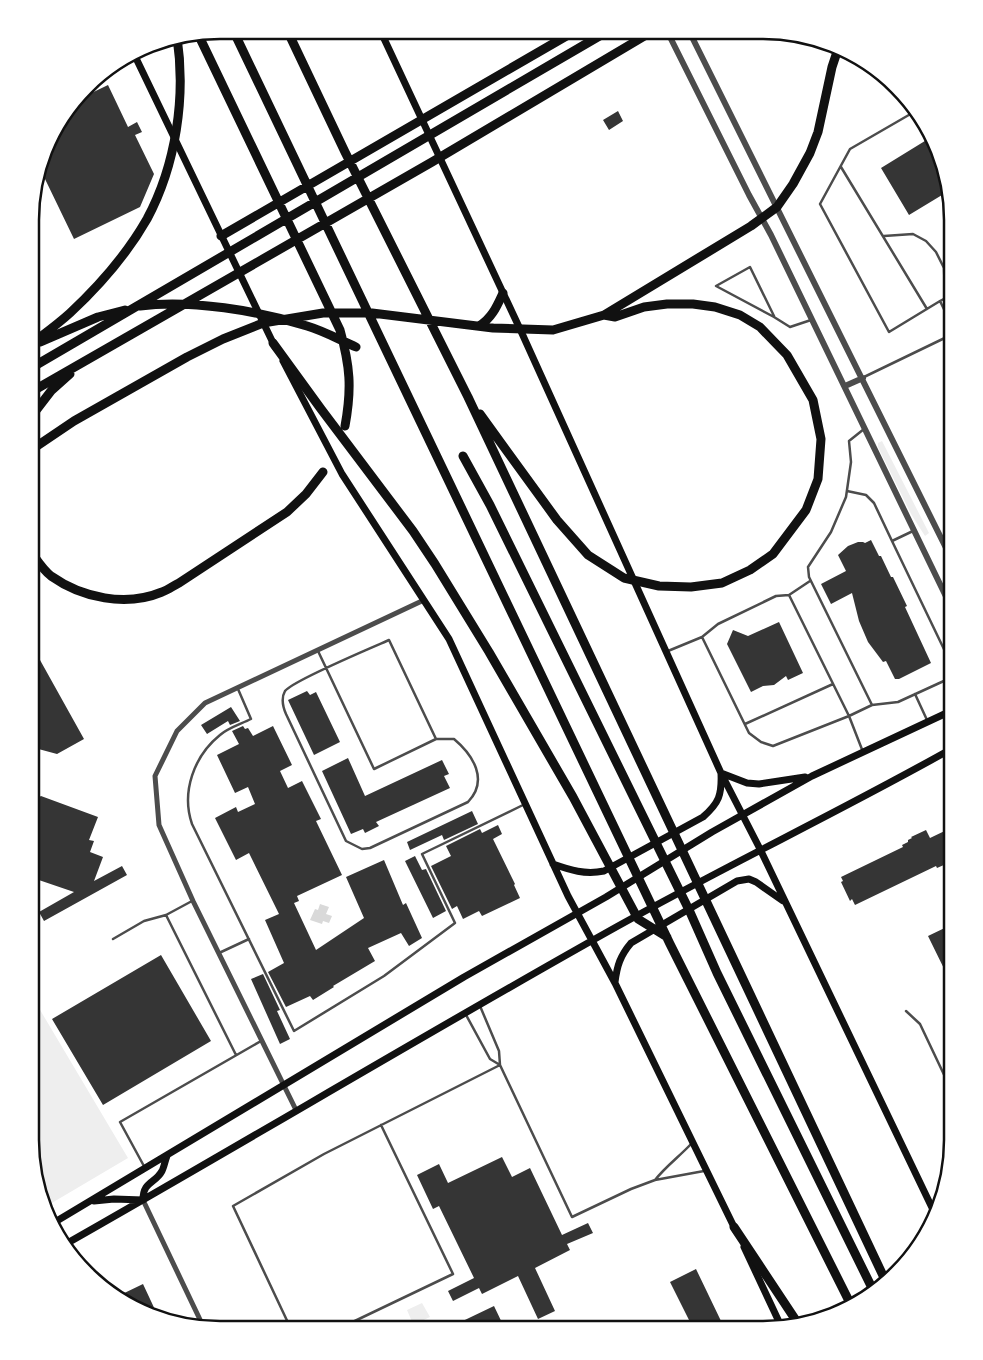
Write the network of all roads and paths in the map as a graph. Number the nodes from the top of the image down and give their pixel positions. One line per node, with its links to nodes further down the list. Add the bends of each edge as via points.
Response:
1 (237, 39): 85 (highway)
2 (291, 39): 42 (highway)
3 (384, 39): 14 (main road)
4 (561, 39): 14 (highway)
5 (594, 39): 38 (highway)
6 (640, 39): 37 (highway)
7 (671, 39): 17 (street)
8 (693, 39): 16 (street)
9 (201, 40): 44 (highway, via 340,330 350,371 350,400)
10 (177, 44): 33 (highway, via 180,98 174,144 147,218 98,285 69,315)
11 (836, 54): 16 (highway, via 810,153)
12 (136, 59): 18 (main road)
13 (910, 114): 15 (lane, via 850,149)
14 (422, 120): 18 (highway); 21 (main road)
15 (840, 166): 19 (lane); 24 (lane, via 820,204 889,332)
16 (777, 207): 17 (highway); 39 (street)
17 (762, 218): 26 (highway); 28 (street)
18 (221, 236): 29 (main road)
19 (884, 236): 20 (lane, via 913,234 926,241); 24 (lane)
20 (944, 268)
21 (503, 292): 30 (highway); 31 (main road)
22 (944, 299): 23 (lane)
23 (940, 301): 24 (lane); 25 (lane)
24 (927, 309)
25 (944, 309)
26 (604, 315): 31 (highway, via 553,330); 42 (highway, via 615,317 644,307 667,304 715,307 740,315 760,327 787,355 813,400 821,439 818,479 806,510 773,554 750,570 722,582 691,587 659,586 624,578 588,555 557,520)
27 (774, 316): 27 (lane, via 741,299 716,286 750,267); 28 (lane, via 790,328)
28 (812, 320): 40 (street)
29 (263, 323): 30 (highway, via 323,313 372,313); 34 (main road); 46 (highway, via 187,357)
30 (486, 325): 31 (highway)
31 (520, 329): 61 (main road)
32 (944, 338): 39 (lane)
33 (39, 339)
34 (271, 339): 57 (main road, via 342,474); 85 (highway, via 436,564 568,788 638,919)
35 (39, 341): 36 (highway, via 98,316 142,306 177,305 216,307 266,316 308,326)
36 (356, 347)
37 (87, 360): 41 (highway); 43 (highway, via 51,391)
38 (39, 363)
39 (863, 378): 40 (street); 52 (street)
40 (845, 386): 45 (street)
41 (39, 387)
42 (468, 397): 112 (highway)
43 (39, 407)
44 (345, 426)
45 (865, 428): 49 (lane, via 849,441 851,462); 50 (street)
46 (39, 445)
47 (463, 456): 113 (highway, via 499,522)
48 (323, 472): 53 (highway, via 287,512 162,592 142,598 109,599 76,591 50,575)
49 (847, 492): 51 (lane, via 866,495 874,503); 54 (lane, via 831,532 808,567)
50 (914, 530): 51 (lane); 55 (street)
51 (892, 541): 60 (lane)
52 (944, 544)
53 (39, 562)
54 (810, 581): 56 (lane); 67 (lane)
55 (944, 593)
56 (789, 595): 58 (lane, via 776,596 718,624); 64 (lane)
57 (424, 600): 59 (street); 77 (main road, via 449,639)
58 (702, 637): 61 (lane); 71 (lane)
59 (317, 650): 62 (lane); 65 (street)
60 (944, 650)
61 (666, 652): 75 (main road)
62 (326, 669): 72 (lane, via 389,640); 72 (lane, via 374,769); 72 (lane, via 293,684 283,696 283,705 346,842 362,850 370,848 468,802 476,794 478,784 472,758 454,740)
63 (944, 681): 66 (lane)
64 (833, 684): 69 (lane); 71 (lane)
65 (237, 688): 81 (street, via 205,703 177,731 155,776 159,825); 87 (lane, via 251,719 221,734 207,746 198,760 188,790 188,812)
66 (915, 694): 67 (lane, via 898,702); 70 (lane)
67 (872, 705): 69 (lane)
68 (944, 714): 70 (main road)
69 (849, 716): 71 (lane, via 773,746 749,733); 73 (lane)
70 (928, 722): 73 (main road)
71 (745, 724)
72 (436, 739)
73 (863, 752): 76 (main road)
74 (944, 753): 79 (main road)
75 (722, 773): 76 (main road, via 759,784); 78 (main road); 80 (main road, via 719,798 708,813 604,871 576,872)
76 (812, 776): 78 (main road)
77 (526, 804): 80 (main road); 87 (lane, via 422,854 455,923 384,976 294,1031)
78 (742, 815): 79 (main road); 83 (main road)
79 (760, 849): 82 (main road); 88 (main road)
80 (552, 864): 83 (main road)
81 (193, 900): 84 (lane); 89 (street)
82 (783, 901): 90 (main road, via 756,882 749,879 737,881 631,943 621,954); 108 (main road)
83 (576, 913): 88 (main road); 98 (main road)
84 (166, 915): 86 (lane, via 144,921); 95 (lane)
85 (667, 937): 114 (highway)
86 (113, 938)
87 (249, 939): 89 (lane)
88 (591, 942): 90 (main road); 91 (main road)
89 (219, 953): 94 (street)
90 (615, 983): 101 (main road)
91 (479, 1005): 93 (main road); 96 (lane, via 499,1051)
92 (906, 1011): 97 (lane, via 920,1024)
93 (466, 1013): 96 (lane, via 490,1059); 99 (main road)
94 (262, 1040): 95 (lane); 98 (street)
95 (236, 1055): 103 (lane, via 120,1122)
96 (500, 1065): 100 (lane); 105 (lane, via 572,1217)
97 (944, 1075)
98 (284, 1085): 99 (street); 102 (main road)
99 (296, 1110): 106 (main road)
100 (381, 1125): 117 (lane, via 233,1206); 118 (lane, via 453,1274)
101 (692, 1143): 104 (main road); 105 (lane)
102 (167, 1156): 103 (main road); 106 (main road, via 162,1172 146,1186)
103 (145, 1169): 107 (main road)
104 (706, 1171): 105 (lane); 110 (main road)
105 (655, 1180)
106 (143, 1200): 107 (main road); 111 (main road); 116 (street)
107 (91, 1201): 109 (main road)
108 (931, 1206)
109 (57, 1221)
110 (734, 1227): 115 (highway); 119 (main road)
111 (70, 1242)
112 (882, 1276)
113 (871, 1286)
114 (848, 1300)
115 (795, 1319)
116 (200, 1320)
117 (287, 1321)
118 (355, 1321)
119 (778, 1321)

